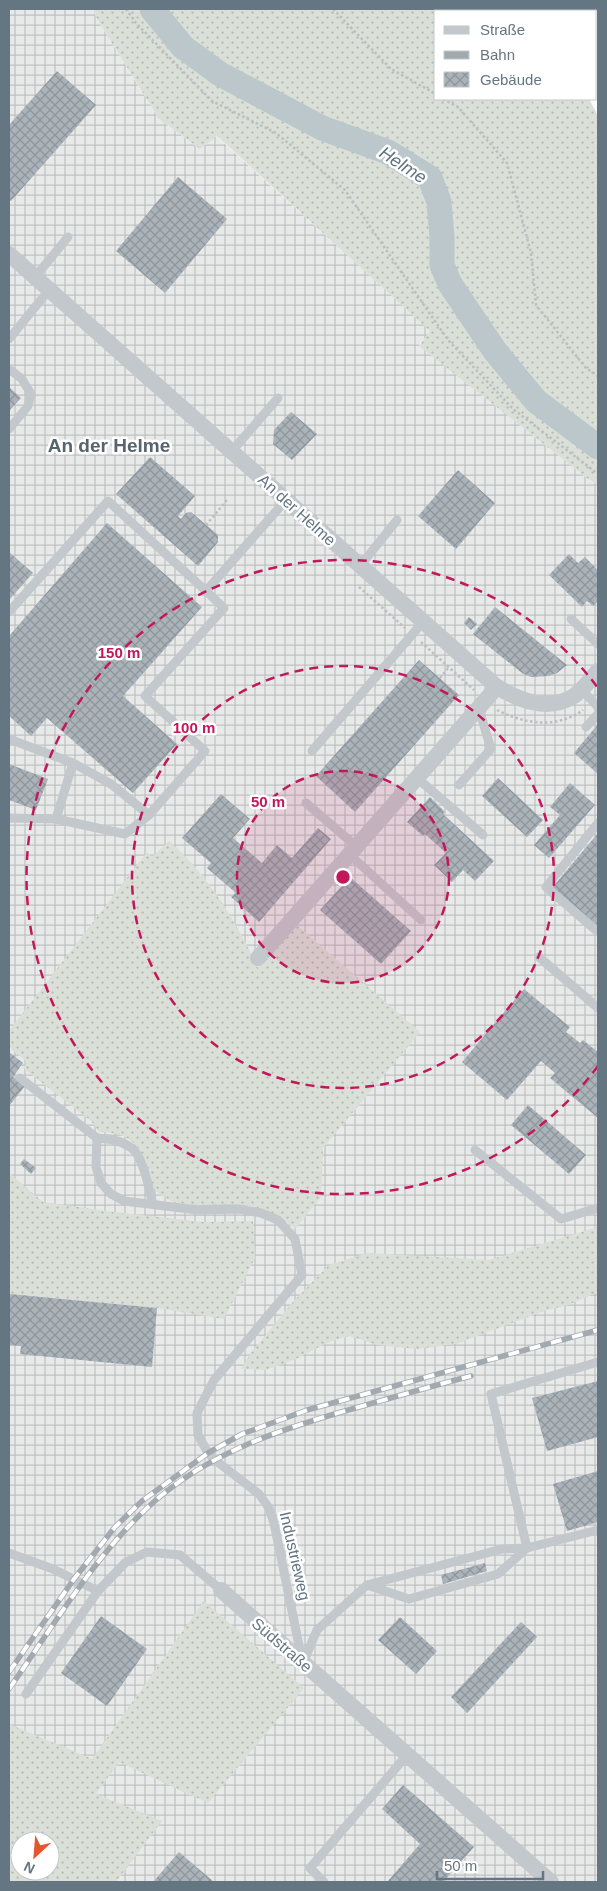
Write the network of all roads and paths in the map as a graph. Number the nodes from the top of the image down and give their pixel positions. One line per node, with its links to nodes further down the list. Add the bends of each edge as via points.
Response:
1 (126, 9): 15 (path, via 212,101 276,133 345,190 448,340 512,409)
2 (333, 9): 3 (path, via 391,68)
3 (434, 93)
4 (445, 100): 11 (path, via 458,107 507,163 531,253 536,305 586,368)
5 (68, 237): 7 (lane)
6 (9, 254): 7 (street, An der Helme)
7 (35, 277): 8 (street, An der Helme)
8 (49, 290): 9 (lane); 14 (street, An der Helme)
9 (9, 339)
10 (9, 369): 13 (lane, via 22,379 31,394 28,406)
11 (598, 376)
12 (278, 398): 14 (lane)
13 (9, 429)
14 (231, 452): 17 (street, An der Helme)
15 (598, 474)
16 (227, 500): 19 (path)
17 (286, 500): 20 (street, An der Helme); 21 (lane)
18 (397, 520): 20 (lane)
19 (206, 525)
20 (360, 566): 24 (street, An der Helme)
21 (206, 591): 22 (lane, via 108,501); 41 (lane, via 224,608 145,696 205,752)
22 (9, 612)
23 (570, 619): 25 (lane)
24 (423, 622): 29 (street, An der Helme); 36 (lane)
25 (598, 644)
26 (449, 667): 28 (path)
27 (597, 676): 30 (street, An der Helme)
28 (440, 678)
29 (497, 687): 30 (street, An der Helme, via 517,698 554,704); 32 (street)
30 (581, 689): 31 (lane)
31 (598, 707)
32 (476, 711): 38 (street); 39 (lane, via 482,719 491,749)
33 (598, 714): 34 (lane)
34 (586, 727)
35 (9, 739): 37 (lane)
36 (312, 751)
37 (73, 763): 41 (lane, via 111,784); 43 (lane)
38 (417, 778): 45 (lane); 46 (street)
39 (459, 785)
40 (306, 802): 46 (lane)
41 (149, 815): 43 (lane, via 124,834)
42 (9, 818): 43 (lane)
43 (56, 819)
44 (598, 823): 48 (lane, via 546,887)
45 (483, 835)
46 (353, 851): 47 (lane); 50 (street)
47 (421, 920)
48 (598, 932)
49 (539, 957): 51 (lane)
50 (258, 958)
51 (598, 1008)
52 (20, 1078): 53 (lane)
53 (97, 1138): 55 (lane, via 114,1139 132,1147 141,1162); 55 (lane, via 96,1167 101,1183 124,1201)
54 (475, 1150): 56 (lane, via 561,1219)
55 (153, 1204): 64 (lane, Industrieweg, via 261,1213 278,1220 295,1239 302,1275 214,1380 197,1413 198,1435 208,1453 259,1494 269,1508)
56 (598, 1208)
57 (598, 1362): 59 (lane, via 491,1394)
58 (598, 1530): 59 (lane)
59 (527, 1548): 61 (lane, via 502,1549); 61 (lane, via 498,1574 409,1599)
60 (9, 1553): 63 (lane, via 53,1569)
61 (367, 1585): 64 (lane, via 317,1630)
62 (221, 1590): 63 (lane, Südstraße, via 180,1555 147,1552 126,1562); 64 (street, Südstraße)
63 (98, 1591): 65 (lane, Südstraße)
64 (303, 1663): 66 (street, Südstraße)
65 (26, 1694)
66 (407, 1755): 67 (lane, via 310,1868); 68 (street, Südstraße)
67 (324, 1882)
68 (551, 1882)

